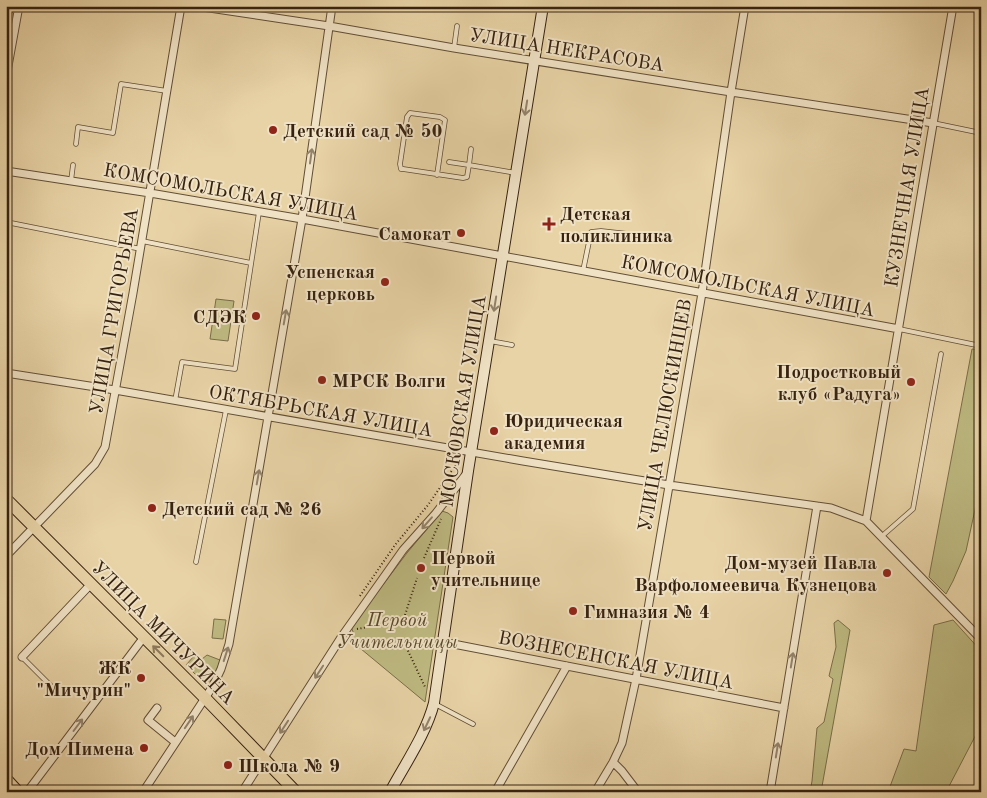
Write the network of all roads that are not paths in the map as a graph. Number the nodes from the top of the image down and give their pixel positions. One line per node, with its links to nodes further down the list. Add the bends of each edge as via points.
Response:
1 (19, 6): 12 (street)
2 (181, 6): 13 (street, УЛИЦА ГРИГОРЬЕВА)
3 (196, 6): 8 (street, УЛИЦА НЕКРАСОВА)
4 (332, 6): 8 (street)
5 (543, 6): 11 (main road, МОСКОВСКАЯ УЛИЦА)
6 (744, 6): 14 (street, УЛИЦА ЧЕЛЮСКИНЦЕВ)
7 (953, 6): 15 (street, КУЗНЕЧНАЯ УЛИЦА)
8 (329, 26): 10 (street, УЛИЦА НЕКРАСОВА); 28 (street, one-way to 8)
9 (457, 26): 10 (lane)
10 (454, 48): 11 (street, УЛИЦА НЕКРАСОВА)
11 (534, 60): 14 (street, УЛИЦА НЕКРАСОВА); 23 (main road, МОСКОВСКАЯ УЛИЦА, one-way to 23)
12 (6, 77)
13 (167, 91): 17 (lane, via 121,84 113,133 78,126); 26 (street, УЛИЦА ГРИГОРЬЕВА)
14 (731, 92): 15 (street, УЛИЦА НЕКРАСОВА); 36 (street, УЛИЦА ЧЕЛЮСКИНЦЕВ)
15 (933, 123): 16 (lane); 37 (street, КУЗНЕЧНАЯ УЛИЦА)
16 (981, 133)
17 (76, 144)
18 (471, 149): 21 (lane)
19 (449, 162): 21 (lane)
20 (72, 165): 25 (lane)
21 (469, 165): 23 (lane); 24 (lane, via 465,178)
22 (6, 171): 25 (street, КОМСОМОЛЬСКАЯ УЛИЦА)
23 (516, 173): 33 (main road, МОСКОВСКАЯ УЛИЦА)
24 (437, 175): 24 (lane, via 400,167 410,113 445,120)
25 (71, 181): 26 (street, КОМСОМОЛЬСКАЯ УЛИЦА)
26 (150, 193): 27 (street, КОМСОМОЛЬСКАЯ УЛИЦА); 31 (street, УЛИЦА ГРИГОРЬЕВА)
27 (259, 212): 28 (street, КОМСОМОЛЬСКАЯ УЛИЦА); 34 (lane)
28 (302, 219): 33 (street, КОМСОМОЛЬСКАЯ УЛИЦА); 46 (street, one-way to 28)
29 (6, 222): 32 (lane)
30 (628, 234): 35 (lane, via 591,232)
31 (142, 240): 32 (street, УЛИЦА ГРИГОРЬЕВА); 34 (lane)
32 (141, 249): 43 (street, УЛИЦА ГРИГОРЬЕВА)
33 (503, 256): 35 (street, КОМСОМОЛЬСКАЯ УЛИЦА); 38 (main road, МОСКОВСКАЯ УЛИЦА, one-way to 38)
34 (251, 263): 44 (lane, via 235,369 182,362)
35 (583, 271): 36 (street, КОМСОМОЛЬСКАЯ УЛИЦА)
36 (702, 293): 37 (street, КОМСОМОЛЬСКАЯ УЛИЦА); 49 (street, УЛИЦА ЧЕЛЮСКИНЦЕВ)
37 (899, 329): 40 (lane, КОМСОМОЛЬСКАЯ УЛИЦА); 52 (street, КУЗНЕЧНАЯ УЛИЦА)
38 (489, 341): 39 (lane); 47 (main road, МОСКОВСКАЯ УЛИЦА)
39 (512, 345)
40 (981, 346)
41 (941, 354): 54 (lane, via 913,509)
42 (6, 373): 43 (street, ОКТЯБРЬСКАЯ УЛИЦА)
43 (115, 390): 44 (street, ОКТЯБРЬСКАЯ УЛИЦА); 53 (street, УЛИЦА ГРИГОРЬЕВА, via 102,454)
44 (175, 401): 45 (street, ОКТЯБРЬСКАЯ УЛИЦА)
45 (226, 410): 46 (street, ОКТЯБРЬСКАЯ УЛИЦА); 56 (lane)
46 (268, 417): 47 (street, ОКТЯБРЬСКАЯ УЛИЦА); 66 (street, one-way to 46, via 221,669 229,644)
47 (472, 452): 48 (main road, МОСКОВСКАЯ УЛИЦА); 49 (street, ОКТЯБРЬСКАЯ УЛИЦА)
48 (468, 471): 61 (main road, МОСКОВСКАЯ УЛИЦА); 72 (street, one-way to 72, via 403,550 345,632)
49 (669, 485): 51 (street, ОКТЯБРЬСКАЯ УЛИЦА); 64 (street, УЛИЦА ЧЕЛЮСКИНЦЕВ)
50 (6, 499): 53 (main road, УЛИЦА МИЧУРИНА)
51 (817, 506): 52 (street, ОКТЯБРЬСКАЯ УЛИЦА); 69 (street, one-way to 51)
52 (866, 521): 54 (street)
53 (35, 527): 55 (street, УЛИЦА ГРИГОРЬЕВА); 57 (main road, УЛИЦА МИЧУРИНА)
54 (881, 537): 58 (street)
55 (6, 556)
56 (196, 562)
57 (91, 584): 59 (main road, УЛИЦА МИЧУРИНА); 62 (street)
58 (978, 630): 60 (street)
59 (144, 637): 66 (main road, УЛИЦА МИЧУРИНА, one-way to 59); 76 (street, one-way to 59)
60 (981, 639)
61 (442, 642): 63 (street, ВОЗНЕСЕНСКАЯ УЛИЦА); 67 (main road, МОСКОВСКАЯ УЛИЦА)
62 (22, 657): 65 (lane)
63 (567, 666): 64 (street, ВОЗНЕСЕНСКАЯ УЛИЦА); 81 (street)
64 (636, 679): 69 (street, ВОЗНЕСЕНСКАЯ УЛИЦА); 73 (street, УЛИЦА ЧЕЛЮСКИНЦЕВ, via 622,743)
65 (54, 689)
66 (205, 698): 71 (street, one-way to 66); 72 (main road, УЛИЦА МИЧУРИНА)
67 (434, 703): 70 (lane); 80 (main road, МОСКОВСКАЯ УЛИЦА, one-way to 80, via 427,724)
68 (157, 708): 71 (street, via 148,720)
69 (784, 708): 84 (street, one-way to 69)
70 (473, 724)
71 (176, 742): 77 (street)
72 (263, 759): 78 (street); 79 (main road, УЛИЦА МИЧУРИНА)
73 (613, 762): 82 (street, УЛИЦА ЧЕЛЮСКИНЦЕВ); 83 (street)
74 (6, 779): 75 (main road)
75 (18, 792)
76 (27, 792)
77 (143, 792)
78 (242, 792)
79 (296, 792)
80 (390, 792)
81 (495, 792)
82 (595, 792)
83 (638, 792)
84 (770, 792)

